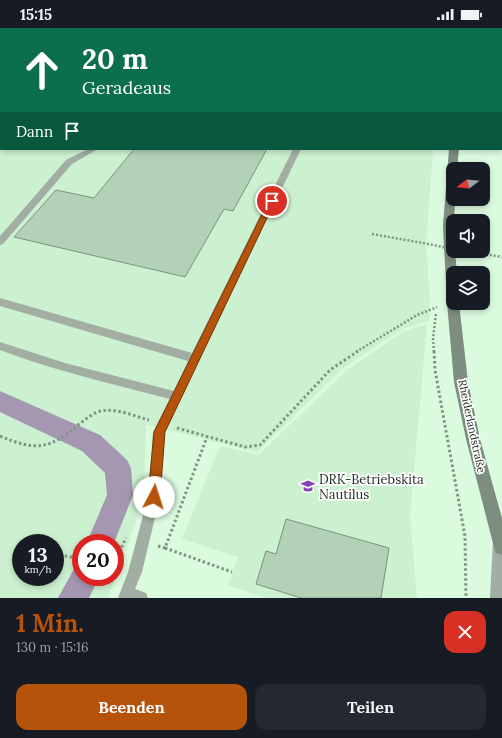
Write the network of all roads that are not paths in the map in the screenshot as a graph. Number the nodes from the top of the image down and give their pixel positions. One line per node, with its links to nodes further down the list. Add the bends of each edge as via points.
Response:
1 (92, 150): 4 (lane, via 70,162)
2 (297, 150): 9 (lane)
3 (454, 150): 5 (main road, Rheiderlandstraße, via 448,226)
4 (0, 242)
5 (451, 266)
6 (0, 302): 9 (lane)
7 (454, 310): 11 (main road, Rheiderlandstraße, via 462,382 473,439)
8 (0, 346): 10 (lane, via 56,364)
9 (194, 358): 10 (lane)
10 (176, 396): 12 (lane, via 159,432 154,497)
11 (501, 544): 14 (lane)
12 (126, 595): 13 (lane)
13 (141, 598)
14 (497, 598)

